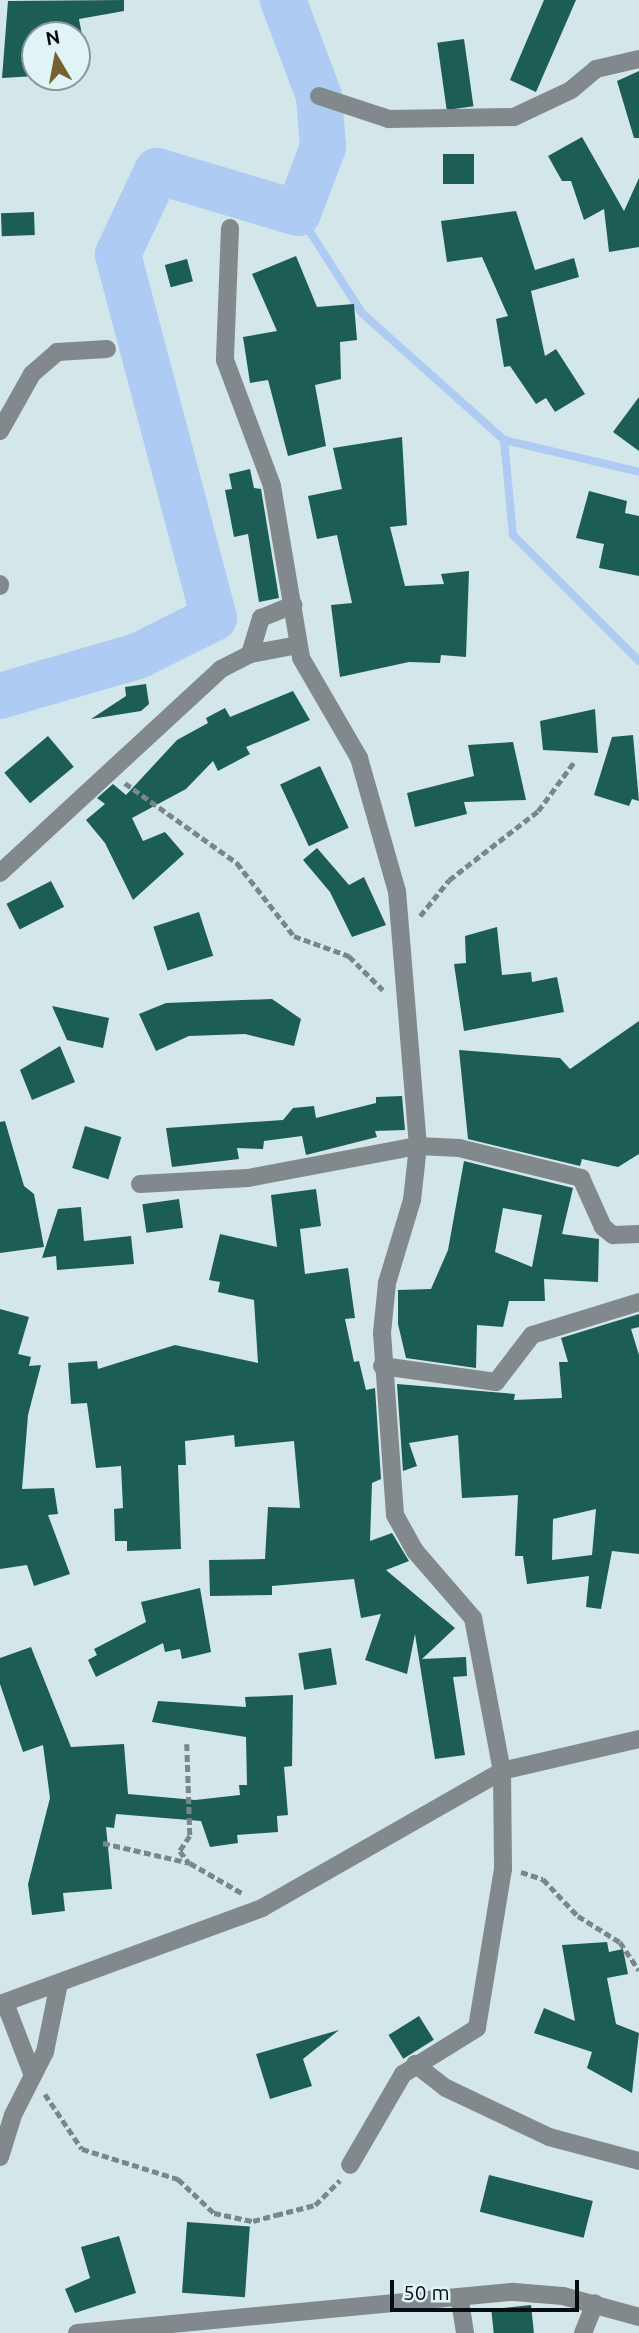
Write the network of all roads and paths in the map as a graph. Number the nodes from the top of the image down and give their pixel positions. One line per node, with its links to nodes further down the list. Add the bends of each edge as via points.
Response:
1 (639, 59): 2 (street, via 596,69 571,89 514,117 389,119)
2 (318, 96)
3 (230, 228): 6 (street, via 225,360 272,485)
4 (107, 349): 5 (street, via 57,352 32,374)
5 (0, 431)
6 (293, 605): 7 (street); 8 (street, via 261,618)
7 (298, 645): 8 (street); 12 (street, via 307,674 359,758 397,891)
8 (250, 654): 10 (street, via 191,693)
9 (574, 762): 12 (path, via 538,811 436,894)
10 (113, 769): 11 (street); 13 (path, via 237,863 294,936 349,956)
11 (0, 873)
12 (404, 944): 13 (street)
13 (410, 1013): 14 (street)
14 (418, 1146): 15 (street, via 264,1177); 16 (street, via 495,1154 566,1172 590,1189 603,1227 613,1235); 18 (street, via 412,1200 387,1283)
15 (140, 1184)
16 (639, 1234)
17 (639, 1302): 18 (street, via 532,1335 496,1382)
18 (383, 1366): 21 (street, via 395,1515 415,1550 473,1618)
19 (639, 1739): 21 (street)
20 (187, 1744): 23 (path, via 190,1836 180,1851)
21 (502, 1771): 24 (street); 25 (street)
22 (103, 1843): 23 (path)
23 (190, 1863): 25 (path, via 218,1874)
24 (503, 1869): 26 (path, via 543,1878 578,1916 620,1942); 29 (street, via 477,2028)
25 (262, 1908): 27 (street)
26 (639, 1970)
27 (59, 1983): 28 (street); 30 (street, via 46,2052)
28 (2, 2003): 30 (street)
29 (415, 2064): 32 (street, via 446,2088 550,2137); 33 (street, via 393,2087)
30 (32, 2073): 31 (street); 33 (path, via 82,2149 178,2179 214,2213 253,2221 315,2205)
31 (0, 2157)
32 (639, 2161)
33 (351, 2165)
34 (460, 2301): 35 (street, via 523,2292); 37 (street); 38 (street)
35 (595, 2303): 36 (street); 39 (street)
36 (639, 2317)
37 (77, 2333)
38 (465, 2333)
39 (583, 2333)

